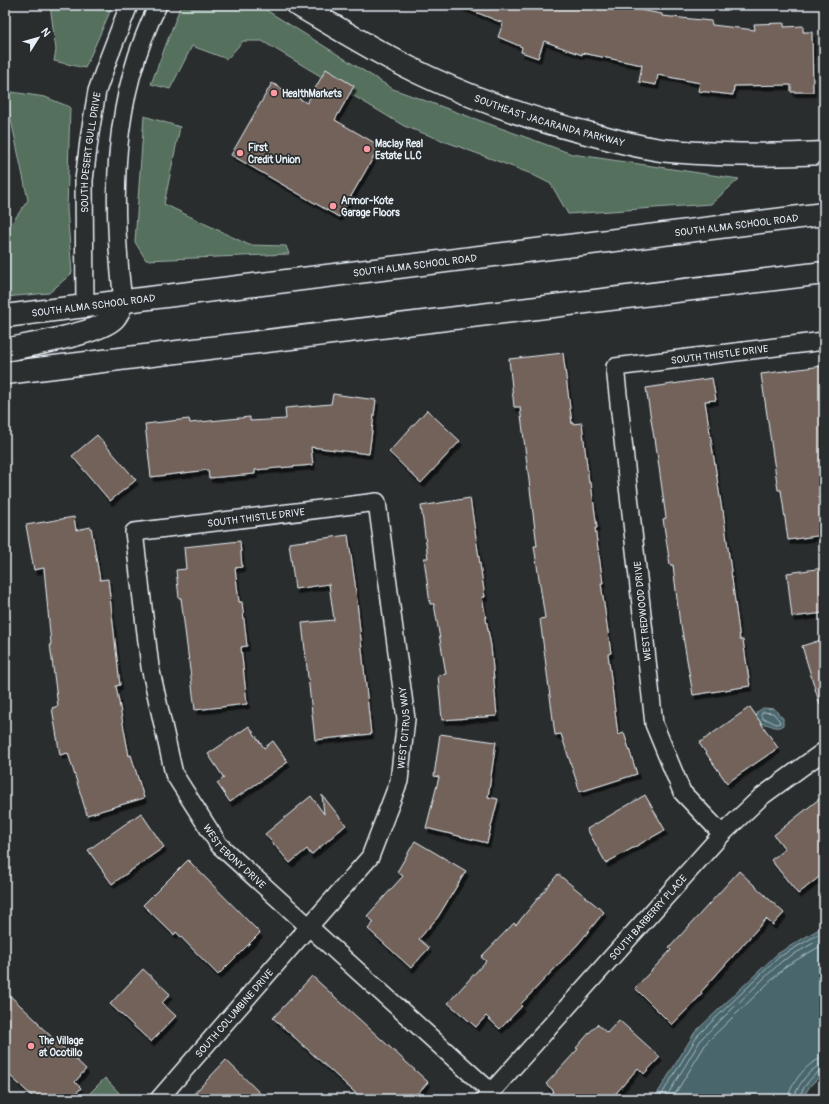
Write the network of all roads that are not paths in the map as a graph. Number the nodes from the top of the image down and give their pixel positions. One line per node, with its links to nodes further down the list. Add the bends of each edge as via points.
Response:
1 (129, 5): 8 (street, SOUTH DESERT GULL DRIVE, via 97,91 90,133 84,180)
2 (158, 5): 7 (street, via 134,66 125,100 118,154 115,201)
3 (298, 5): 4 (main road, SOUTHEAST JACARANDA PARKWAY, via 429,78 474,97 565,128 669,151 795,155)
4 (824, 153)
5 (824, 214): 7 (main road, SOUTH ALMA SCHOOL ROAD)
6 (824, 273): 13 (main road)
7 (123, 302): 8 (main road, SOUTH ALMA SCHOOL ROAD); 11 (main road, via 114,318 105,325 56,340)
8 (86, 307): 9 (main road, SOUTH ALMA SCHOOL ROAD)
9 (5, 316)
10 (824, 341): 12 (street, SOUTH THISTLE DRIVE)
11 (5, 350)
12 (615, 367): 17 (street, WEST REDWOOD DRIVE, via 654,724 682,792)
13 (5, 373)
14 (377, 502): 15 (street, SOUTH THISTLE DRIVE); 18 (street, WEST CITRUS WAY, via 406,719 399,781 370,857)
15 (134, 532): 18 (street, WEST EBONY DRIVE, via 150,667 174,774 219,845)
16 (824, 751): 17 (street, SOUTH BARBERRY PLACE, via 761,797)
17 (722, 834): 19 (street, SOUTH BARBERRY PLACE)
18 (310, 927): 19 (street, WEST EBONY DRIVE); 20 (street, SOUTH COLUMBINE DRIVE)
19 (488, 1096)
20 (158, 1099)

